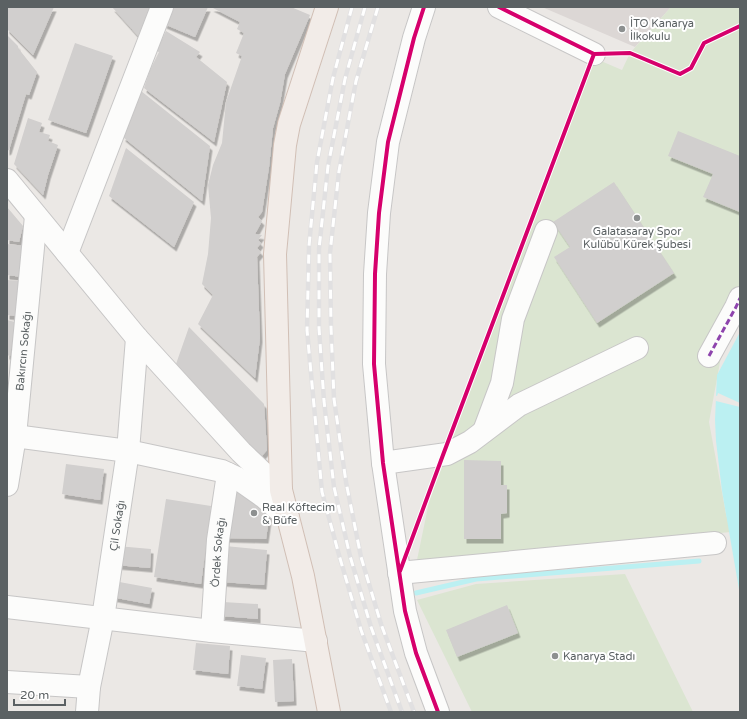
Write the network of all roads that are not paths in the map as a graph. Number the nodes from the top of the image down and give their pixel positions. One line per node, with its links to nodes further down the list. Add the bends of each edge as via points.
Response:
1 (162, 7): 9 (street)
2 (424, 7): 19 (street, via 388,142 379,213 374,364)
3 (499, 7): 5 (street)
4 (325, 8): 16 (main road, via 289,124 285,145 275,254)
5 (594, 54)
6 (8, 182): 7 (street)
7 (36, 216): 9 (street); 15 (street, Bakırcın Sokağı)
8 (546, 231): 14 (street, via 513,319 502,383)
9 (67, 253): 11 (street)
10 (740, 298): 13 (street)
11 (137, 338): 17 (street, Çil Sokağı); 18 (street)
12 (637, 348): 14 (street, via 519,405)
13 (709, 356)
14 (484, 431): 19 (street, via 447,454)
15 (11, 435): 17 (street); 21 (street, Bakırcın Sokağı)
16 (279, 447): 18 (street, via 276,457 266,464); 22 (main road)
17 (128, 451): 20 (street); 27 (street, Çil Sokağı)
18 (249, 460): 22 (street)
19 (383, 463): 25 (street)
20 (228, 474): 23 (street, via 264,497); 28 (street, Ördek Sokağı, via 218,540)
21 (7, 485)
22 (281, 490): 23 (main road)
23 (288, 518): 29 (main road)
24 (715, 543): 25 (street)
25 (399, 573): 34 (street, via 405,611 416,653)
26 (7, 607): 27 (street)
27 (103, 618): 28 (street); 31 (street, Çil Sokağı)
28 (212, 631): 29 (street)
29 (316, 641): 33 (main road)
30 (7, 682): 31 (street)
31 (89, 688): 32 (street, Çil Sokağı)
32 (87, 712)
33 (329, 712)
34 (438, 712)

